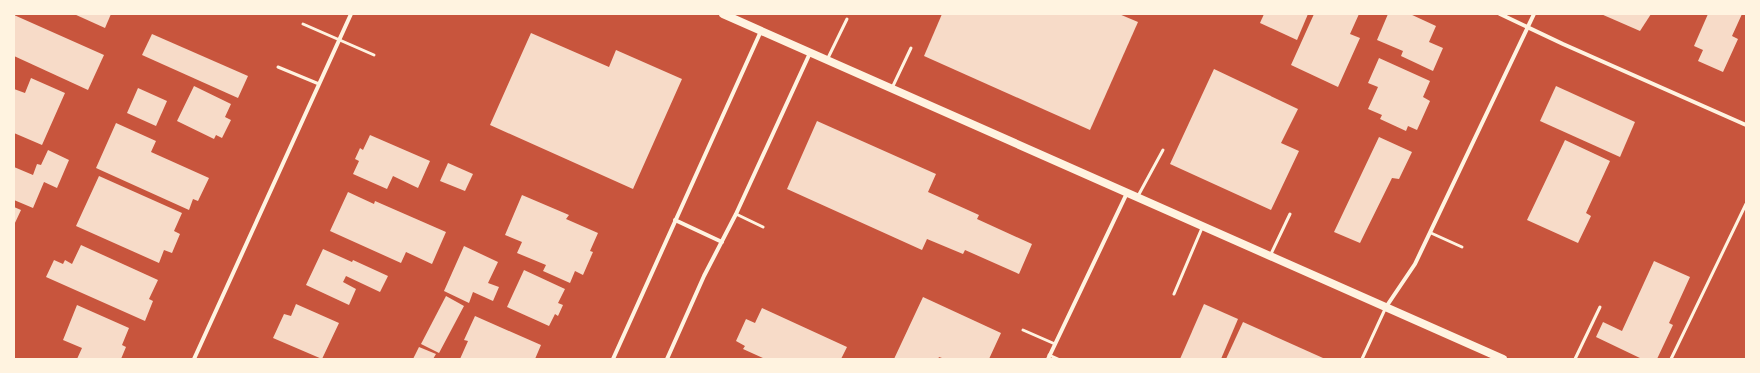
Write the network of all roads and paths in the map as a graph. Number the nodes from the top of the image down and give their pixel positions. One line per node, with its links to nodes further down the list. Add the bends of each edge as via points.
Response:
1 (351, 14): 9 (street)
2 (722, 14): 8 (main road)
3 (1500, 14): 7 (street)
4 (1534, 14): 7 (street)
5 (847, 19): 13 (lane)
6 (303, 24): 9 (lane)
7 (1528, 27): 17 (street); 27 (street)
8 (761, 31): 11 (main road); 24 (street)
9 (339, 40): 12 (lane); 15 (street)
10 (911, 48): 16 (lane)
11 (810, 53): 13 (main road); 22 (street)
12 (374, 55)
13 (827, 60): 16 (main road)
14 (278, 67): 15 (lane)
15 (319, 84): 37 (street)
16 (892, 89): 19 (main road)
17 (1746, 125)
18 (1163, 150): 20 (lane)
19 (1127, 193): 20 (main road); 35 (street)
20 (1138, 198): 25 (main road)
21 (1746, 205): 44 (lane)
22 (736, 214): 26 (lane); 28 (street)
23 (1290, 214): 30 (lane)
24 (675, 220): 28 (street); 38 (street)
25 (1203, 226): 30 (main road); 31 (lane)
26 (763, 227)
27 (1431, 233): 29 (lane); 33 (street, via 1415,264)
28 (722, 242): 39 (street)
29 (1462, 247)
30 (1270, 256): 33 (main road)
31 (1174, 294)
32 (1600, 307): 43 (lane)
33 (1386, 308): 41 (lane); 42 (main road)
34 (1023, 330): 35 (lane)
35 (1055, 344): 36 (street)
36 (1048, 357): 40 (lane)
37 (194, 359)
38 (614, 359)
39 (667, 359)
40 (1058, 359)
41 (1362, 359)
42 (1503, 359)
43 (1575, 359)
44 (1670, 359)

